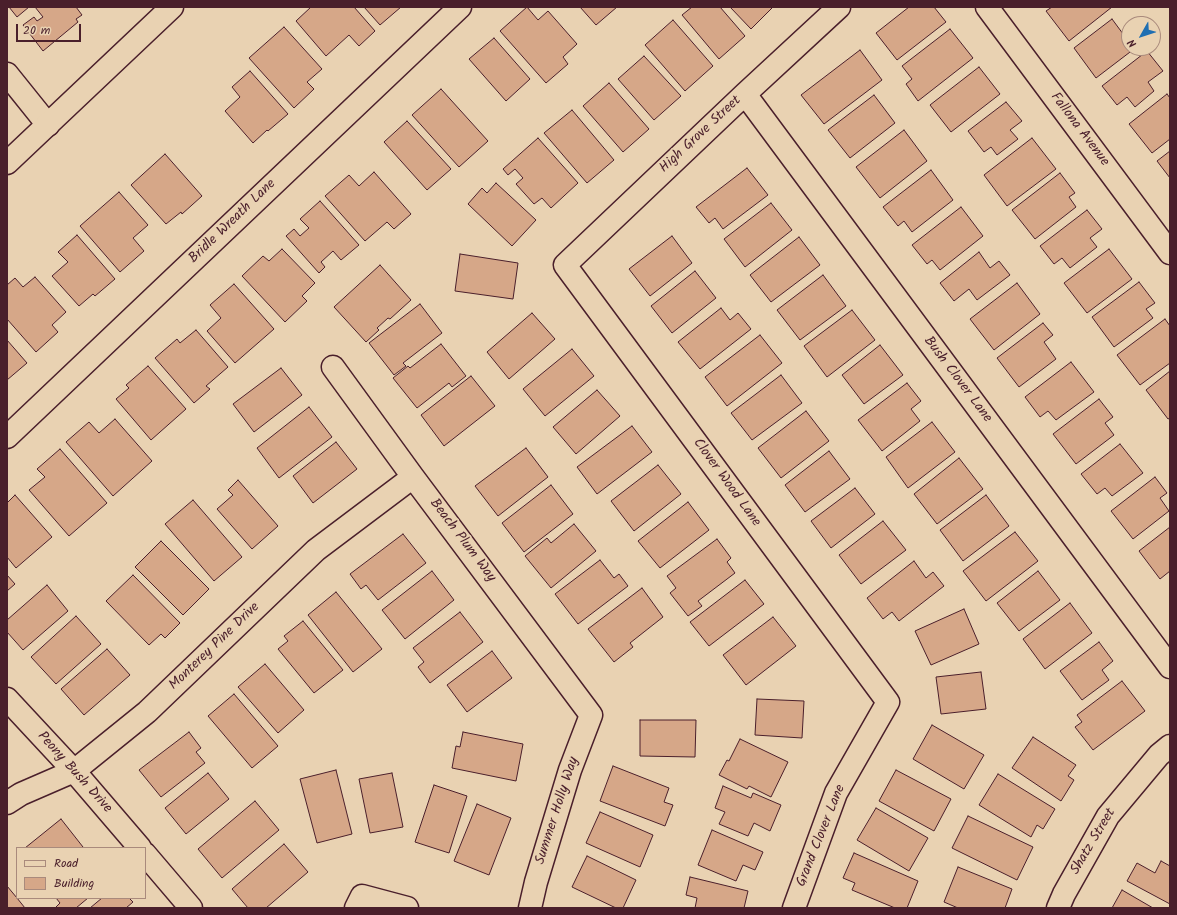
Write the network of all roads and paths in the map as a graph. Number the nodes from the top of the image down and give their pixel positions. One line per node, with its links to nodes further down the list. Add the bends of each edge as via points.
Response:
1 (172, 7): 7 (street)
2 (460, 7): 12 (street, Bridle Wreath Lane)
3 (839, 7): 6 (street, High Grove Street)
4 (988, 7): 9 (street, Fallona Avenue)
5 (7, 74): 7 (street)
6 (745, 94): 10 (street, High Grove Street); 14 (street, Bush Clover Lane)
7 (48, 125): 8 (street)
8 (7, 163)
9 (1170, 253)
10 (565, 265): 16 (street, Clover Wood Lane)
11 (333, 367): 13 (street, Beach Plum Way)
12 (7, 437)
13 (413, 477): 17 (street, Beach Plum Way); 19 (street, Monterey Pine Drive, via 316,550 147,712)
14 (1170, 667)
15 (7, 699): 19 (street, Peony Bush Drive)
16 (888, 702): 27 (street, Grand Clover Lane, via 836,794)
17 (591, 715): 26 (street, Summer Holly Way, via 570,770)
18 (1170, 746): 28 (street, Shatz Street, via 1159,755 1108,816)
19 (74, 771): 20 (street, Monterey Pine Drive, via 21,794); 21 (street, Peony Bush Drive)
20 (7, 803)
21 (139, 847)
22 (146, 855): 24 (street)
23 (359, 902): 25 (street)
24 (191, 908)
25 (406, 908)
26 (530, 908)
27 (794, 908)
28 (1058, 908)

